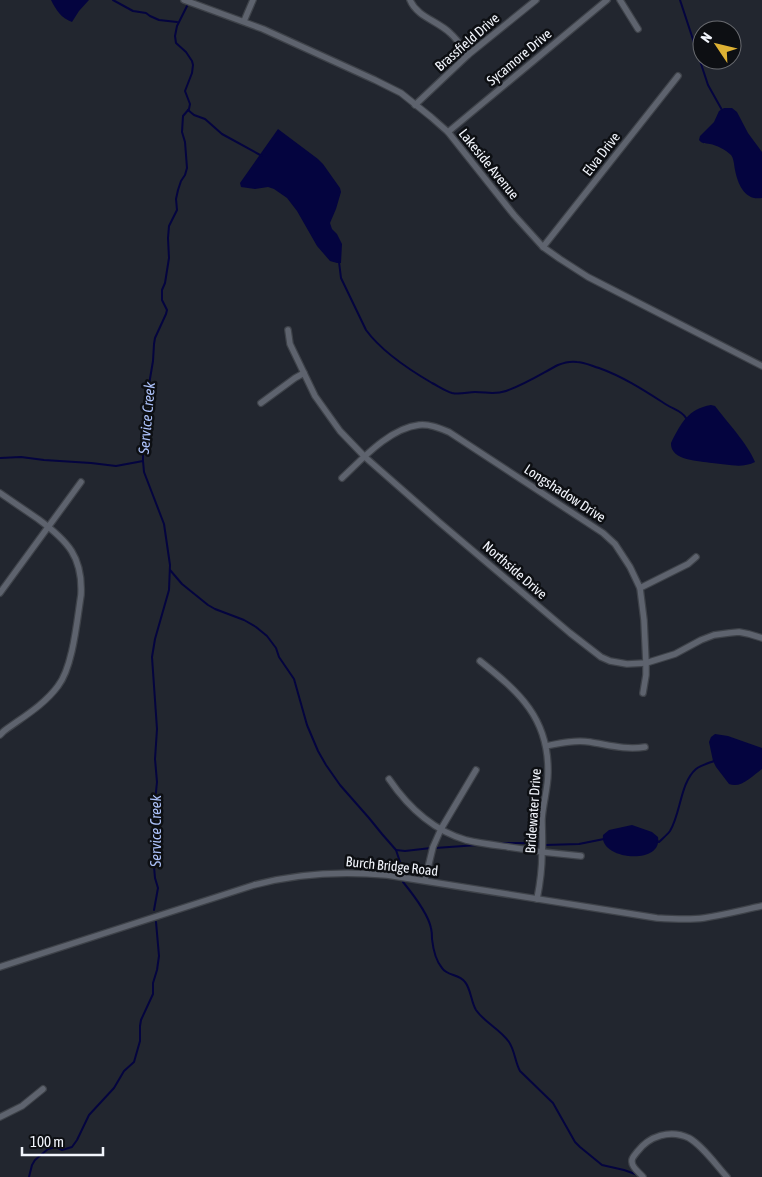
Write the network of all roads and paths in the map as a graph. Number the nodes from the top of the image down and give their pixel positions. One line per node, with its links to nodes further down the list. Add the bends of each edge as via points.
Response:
1 (184, 0): 7 (street, Lakeside Avenue)
2 (253, 0): 7 (street)
3 (410, 0): 9 (street, via 417,11 449,32)
4 (536, 0): 9 (street, Brassfield Drive)
5 (607, 0): 12 (street, Sycamore Drive)
6 (620, 0): 8 (street)
7 (244, 21): 11 (street, Lakeside Avenue, via 375,80)
8 (638, 29)
9 (468, 55): 11 (street, Brassfield Drive)
10 (678, 76): 13 (street, Elva Drive)
11 (415, 104): 12 (street, Lakeside Avenue)
12 (448, 132): 13 (street, Lakeside Avenue)
13 (543, 247): 15 (street, Lakeside Avenue, via 588,277)
14 (288, 330): 16 (street, Northside Drive, via 290,344)
15 (762, 366)
16 (304, 373): 17 (street); 18 (street, Northside Drive, via 331,419)
17 (261, 403)
18 (365, 456): 19 (street, Longshadow Drive); 24 (street, Longshadow Drive, via 395,432 418,425 449,432 603,533 615,544); 28 (street, Northside Drive, via 602,657 626,664)
19 (342, 478)
20 (82, 482): 22 (street)
21 (0, 493): 22 (street)
22 (49, 527): 25 (street); 30 (street, via 68,545 81,574 82,596 67,669 48,698)
23 (696, 557): 24 (street)
24 (640, 588): 28 (street, Longshadow Drive)
25 (0, 594)
26 (762, 638): 28 (street, Northside Drive, via 739,632 714,635 675,654)
27 (480, 660): 31 (street, Bridewater Drive, via 526,702 537,720)
28 (646, 663): 29 (street, Longshadow Drive)
29 (643, 693)
30 (0, 735)
31 (546, 746): 32 (street, via 578,741 624,748); 36 (street, Bridewater Drive, via 548,775 542,817)
32 (645, 746)
33 (476, 770): 35 (street)
34 (389, 779): 35 (street, via 412,808)
35 (441, 829): 36 (street, via 466,840); 38 (street)
36 (542, 852): 37 (street); 39 (street, Bridewater Drive)
37 (580, 856)
38 (425, 880): 39 (street, Burch Bridge Road); 41 (street, Burch Bridge Road, via 352,872 287,877)
39 (537, 899): 40 (street, Burch Bridge Road, via 676,919 704,918)
40 (762, 906)
41 (1, 964)
42 (43, 1089): 43 (street, via 22,1106)
43 (0, 1117)
44 (643, 1177): 45 (street, via 633,1166 632,1159 650,1140 668,1134 680,1135 694,1142)
45 (727, 1177)

